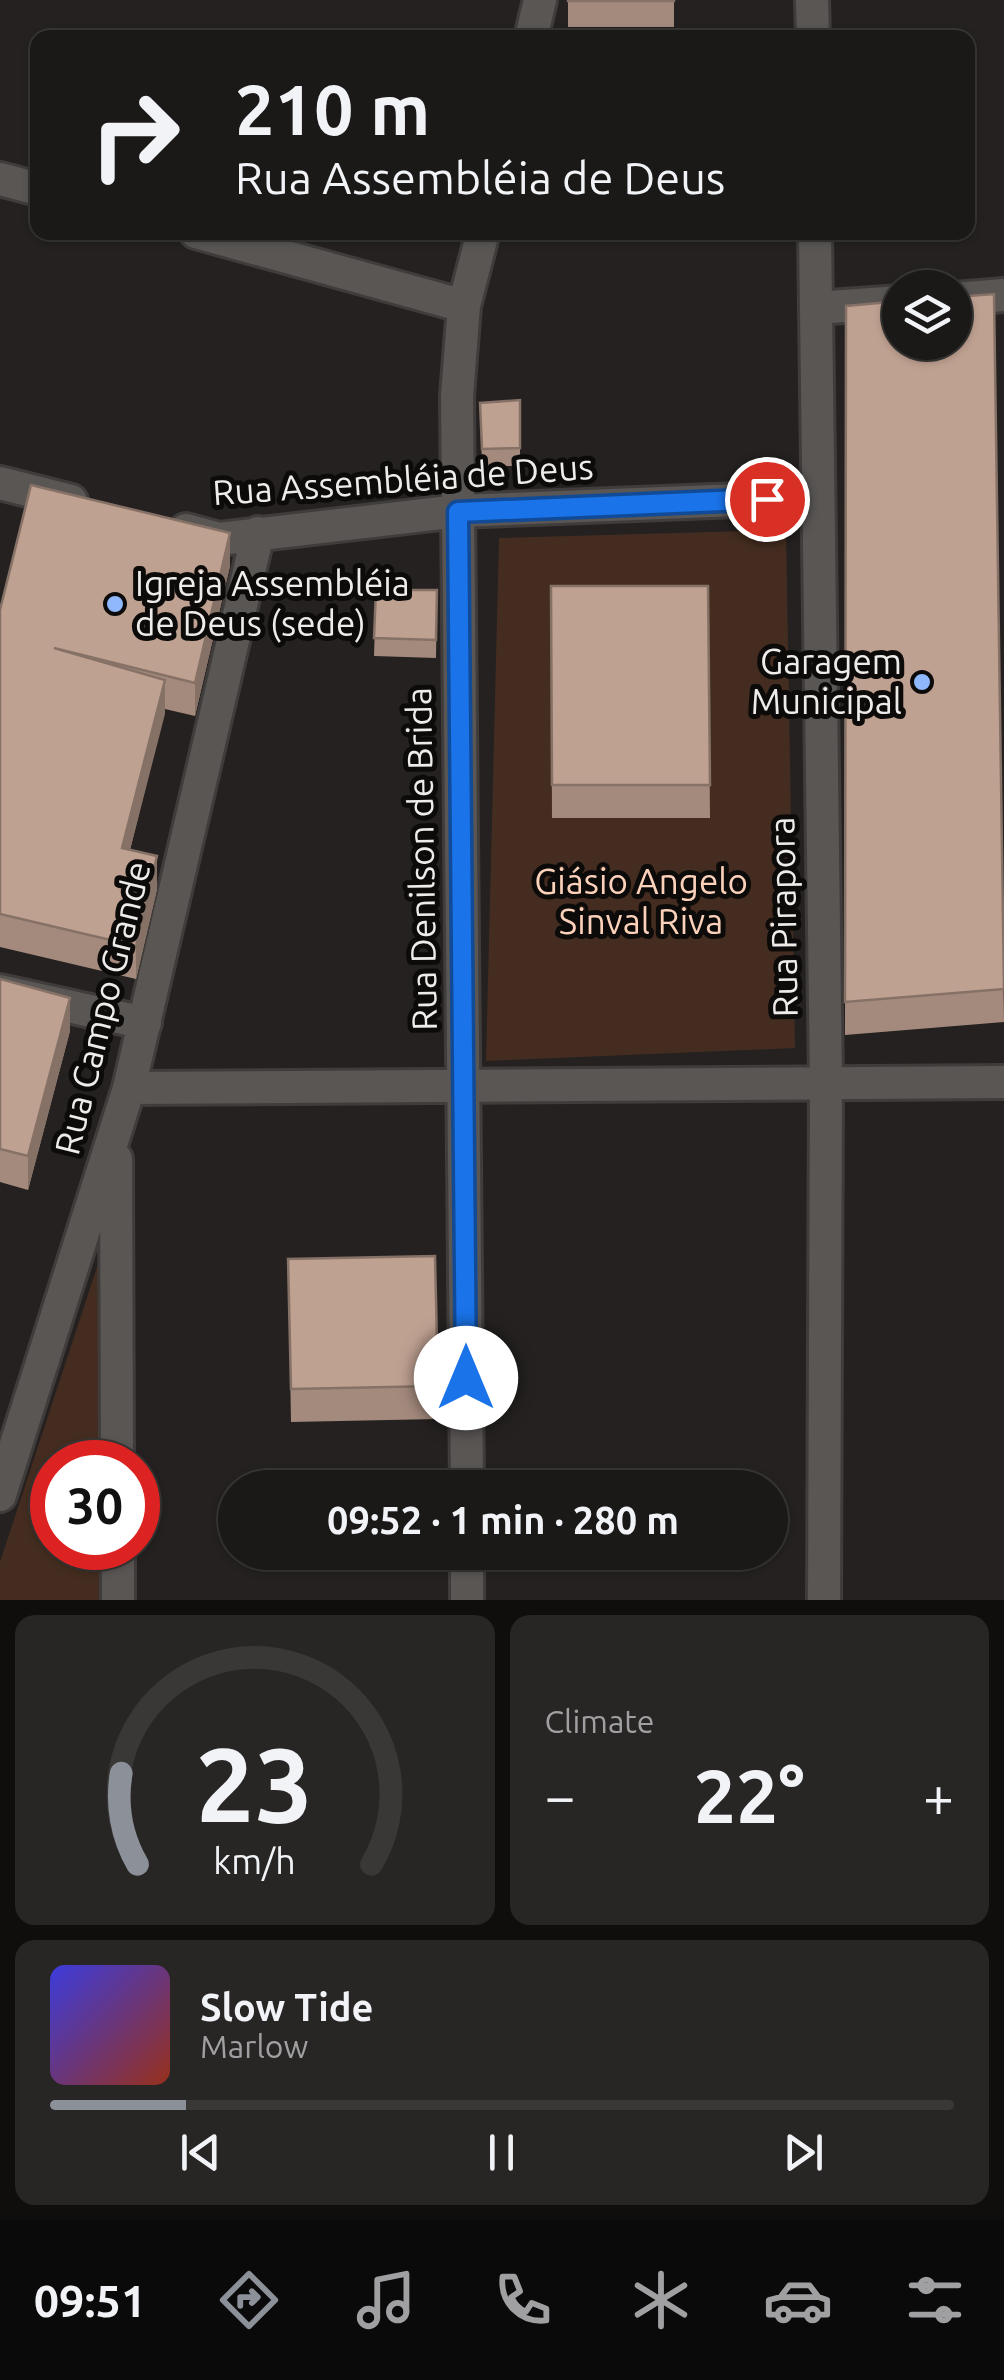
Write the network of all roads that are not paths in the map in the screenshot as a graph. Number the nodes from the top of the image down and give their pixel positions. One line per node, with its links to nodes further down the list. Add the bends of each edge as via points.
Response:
1 (539, 0): 3 (street)
2 (812, 0): 4 (street)
3 (533, 30)
4 (813, 30)
5 (0, 178): 6 (street)
6 (30, 187)
7 (225, 240): 13 (street)
8 (480, 240): 13 (street, Rua Denilson de Brida)
9 (815, 240): 14 (street, Rua Pirapora)
10 (1004, 296): 11 (street)
11 (972, 297)
12 (882, 303): 14 (street)
13 (464, 306): 18 (street, Rua Denilson de Brida)
14 (816, 308): 16 (street, Rua Pirapora)
15 (0, 483): 17 (street)
16 (818, 497): 18 (street, Rua Assembléia de Deus); 24 (street, Rua Pirapora)
17 (110, 511)
18 (458, 512): 20 (street, Rua Assembléia de Deus); 25 (street, Rua Denilson de Brida)
19 (164, 525): 20 (street, Rua Assembléia de Deus, via 220,539)
20 (258, 534): 22 (street, Rua Campo Grande)
21 (0, 991): 22 (street)
22 (144, 1023): 26 (street, Rua Campo Grande)
23 (1004, 1082): 24 (street)
24 (826, 1084): 25 (street); 35 (street, Rua Pirapora)
25 (464, 1086): 26 (street); 29 (street, Rua Denilson de Brida)
26 (129, 1088): 27 (street, Rua Campo Grande)
27 (116, 1130): 28 (street); 30 (street, Rua Campo Grande)
28 (117, 1440)
29 (466, 1470)
30 (0, 1496)
31 (118, 1570): 33 (street)
32 (467, 1570): 34 (street)
33 (118, 1600)
34 (467, 1600)
35 (824, 1600)

